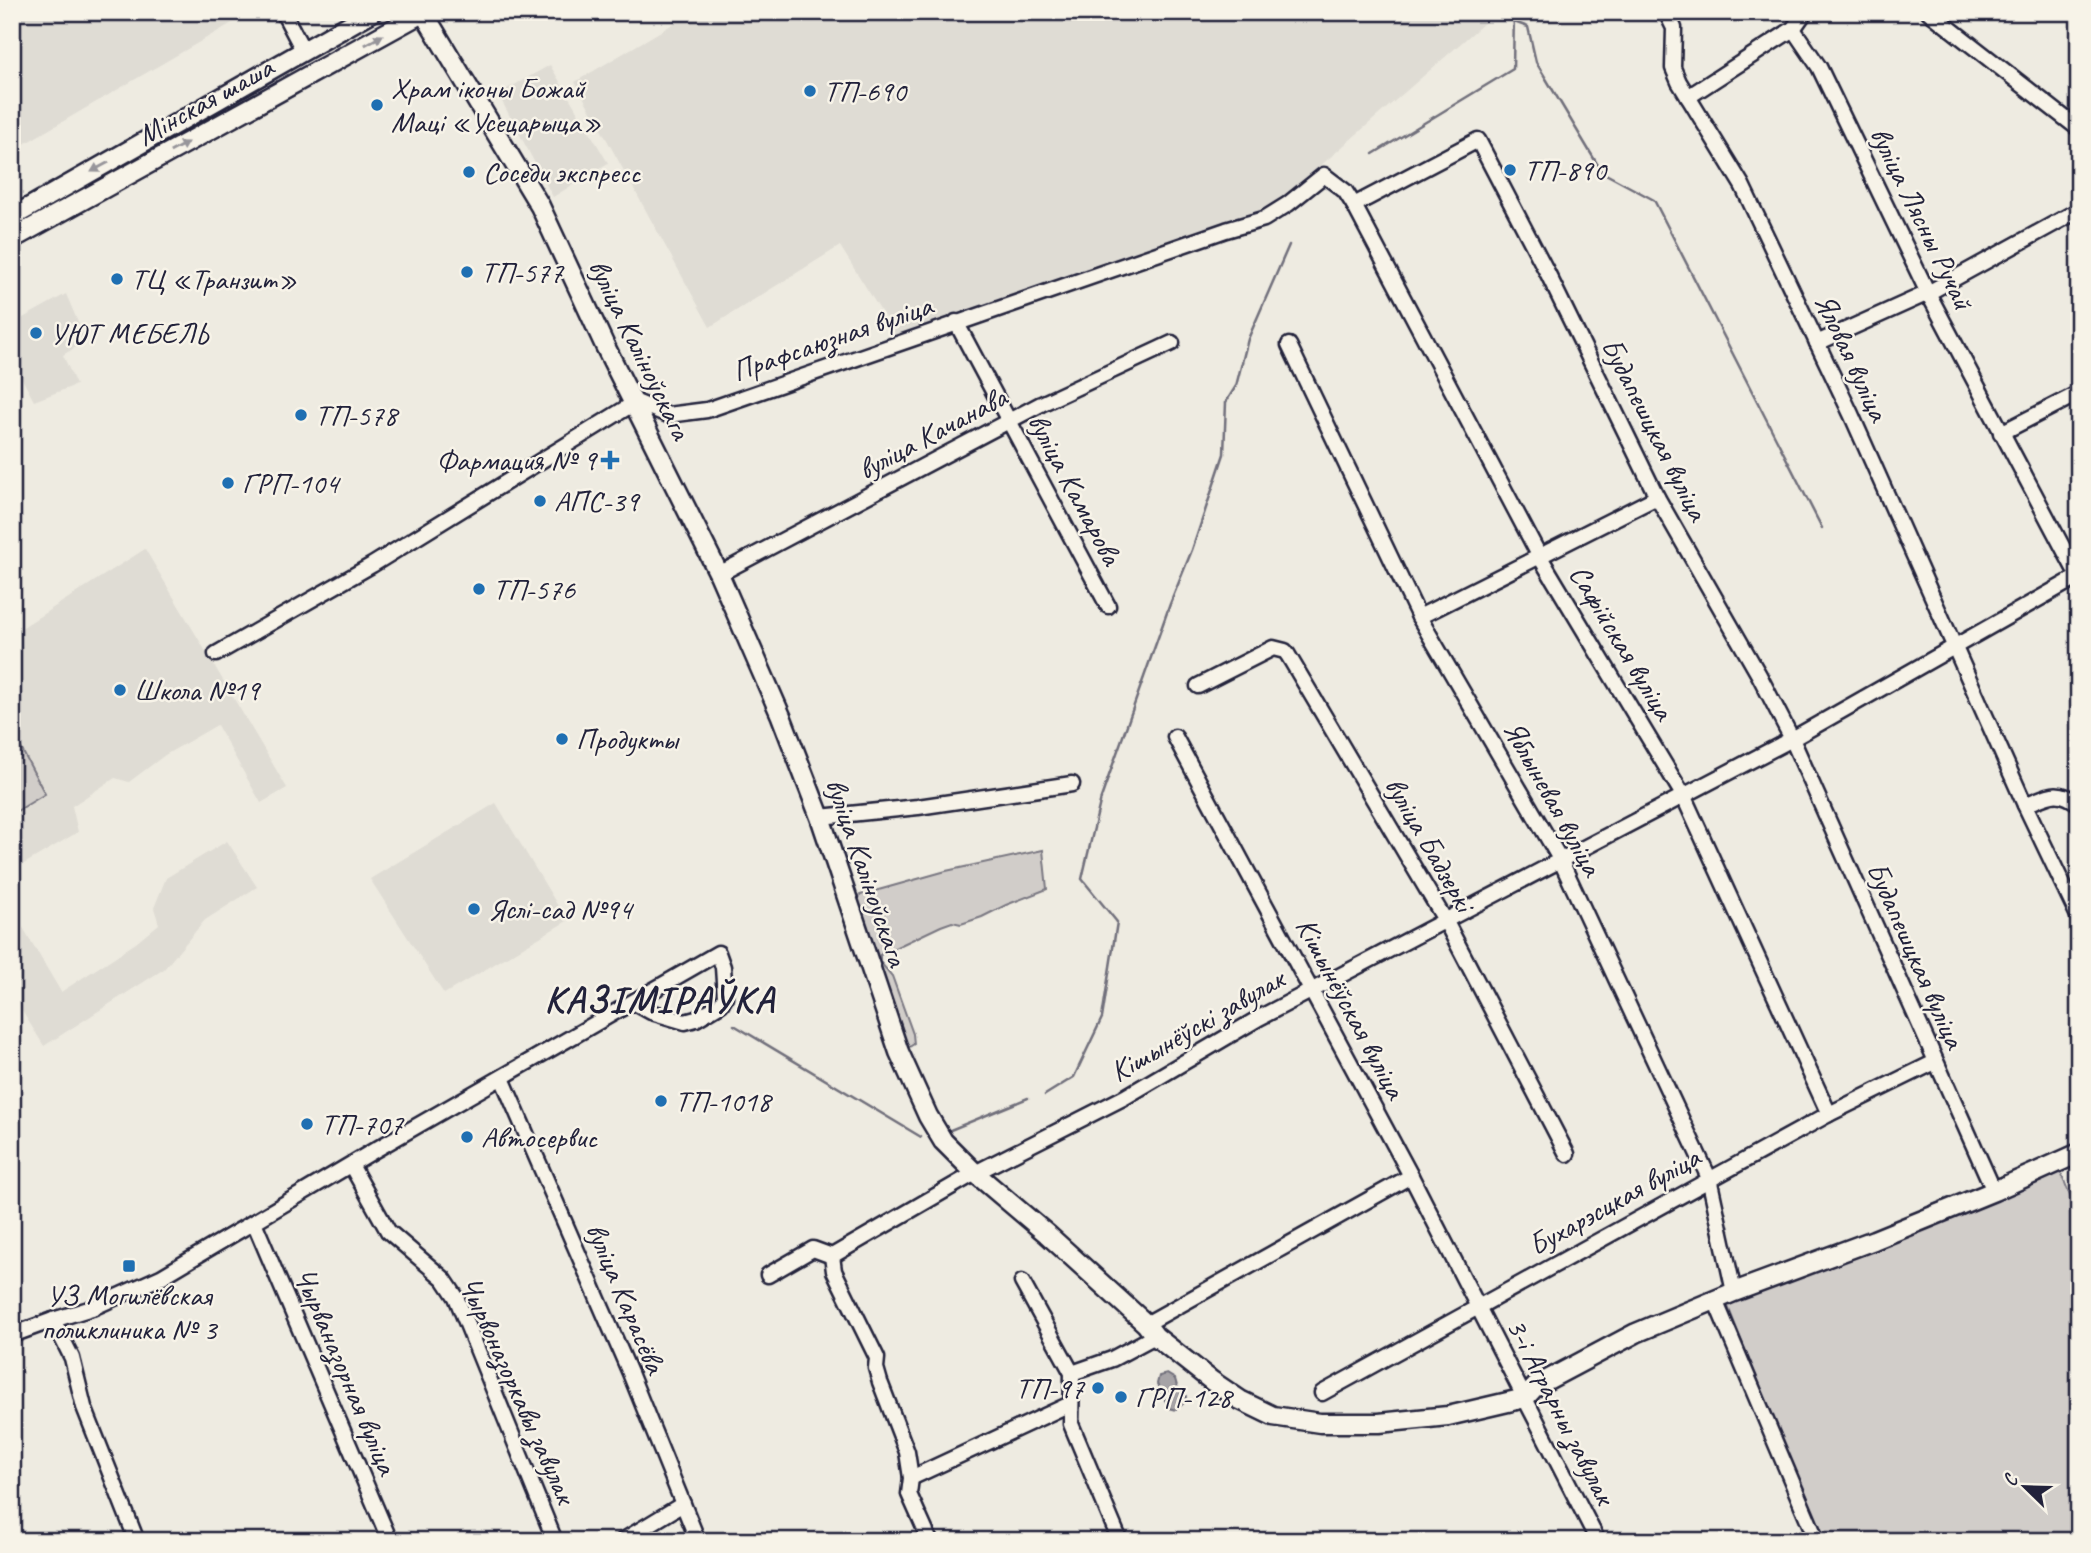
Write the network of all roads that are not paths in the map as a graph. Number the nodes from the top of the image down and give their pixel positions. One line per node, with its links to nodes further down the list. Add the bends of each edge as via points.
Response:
1 (283, 12): 8 (street)
2 (372, 12): 8 (main road, Мінская шаша)
3 (424, 12): 14 (main road, Мінская шаша, one-way to 3); 21 (main road, вуліца Каліноўскага, via 540,206)
4 (1666, 12): 9 (street, Яловая вуліца, via 1674,28 1673,68)
5 (1805, 12): 7 (street)
6 (1929, 12): 10 (street)
7 (1793, 29): 9 (street); 15 (street, вуліца Лясны Ручай, via 1819,67)
8 (304, 52): 13 (main road, Мінская шаша, one-way to 13)
9 (1688, 97): 18 (street, Яловая вуліца, via 1742,186)
10 (2079, 129)
11 (1354, 205): 16 (street, Прафсаюзная вуліца, via 1345,191 1324,175 1264,219); 24 (street, Будапешцкая вуліца, via 1478,139); 25 (street, Сафійская вуліца)
12 (2079, 210): 15 (street)
13 (12, 217)
14 (12, 239)
15 (1928, 293): 18 (street); 23 (street, вуліца Лясны Ручай)
16 (956, 323): 21 (street, Прафсаюзная вуліца, via 707,410 668,415); 22 (street, вуліца Камарова)
17 (1172, 343): 22 (street, вуліца Качанава)
18 (1816, 343): 30 (street, Яловая вуліца)
19 (1289, 345): 29 (street, Яблыневая вуліца)
20 (2079, 393): 23 (street)
21 (636, 402): 26 (main road, вуліца Каліноўскага); 31 (street, via 372,565)
22 (1010, 422): 26 (street, вуліца Качанава); 28 (street, вуліца Камарова)
23 (2001, 433): 27 (street, вуліца Лясны Ручай)
24 (1657, 497): 25 (street); 34 (street, Будапешцкая вуліца)
25 (1540, 557): 29 (street); 36 (street, Сафійская вуліца)
26 (719, 574): 39 (main road, вуліца Каліноўскага)
27 (2079, 577): 30 (street)
28 (1108, 606)
29 (1419, 617): 40 (street, Яблыневая вуліца)
30 (1954, 648): 34 (street); 38 (street, Яловая вуліца)
31 (216, 654)
32 (1198, 686): 42 (street, вуліца Бадзеркі, via 1273,648 1284,651)
33 (1175, 737): 43 (street, Кішынёўская вуліца)
34 (1792, 739): 36 (street); 45 (street, Будапешцкая вуліца)
35 (1072, 784): 39 (street)
36 (1683, 795): 40 (street); 47 (street, Сафійская вуліца)
37 (2079, 803): 38 (street, via 2056,793)
38 (2025, 805): 41 (street, Яловая вуліца)
39 (821, 817): 51 (main road, вуліца Каліноўскага, via 899,1052 943,1142)
40 (1560, 859): 42 (street); 53 (street, Яблыневая вуліца)
41 (2079, 918)
42 (1445, 920): 43 (street, Кішынёўскі завулак); 49 (street, вуліца Бадзеркі)
43 (1312, 990): 51 (street, Кішынёўскі завулак, via 1125,1097); 52 (street, Кішынёўская вуліца)
44 (633, 1002): 44 (street, via 718,953 725,997 696,1019 685,1023); 46 (street)
45 (1935, 1062): 47 (street, Бухарэсцкая вуліца); 54 (street, Будапешцкая вуліца)
46 (502, 1078): 50 (street); 70 (street, вуліца Карасёва)
47 (1829, 1114): 53 (street, Бухарэсцкая вуліца)
48 (2079, 1153): 54 (main road)
49 (1567, 1154)
50 (351, 1165): 55 (street); 73 (street, Чырвоназоркавы завулак, via 388,1231 444,1279 456,1297)
51 (975, 1173): 56 (street, Кішынёўскі завулак); 63 (main road, вуліца Каліноўскага)
52 (1411, 1175): 61 (street, Кішынёўская вуліца); 63 (street)
53 (1709, 1178): 59 (street, Яблыневая вуліца); 61 (street, Бухарэсцкая вуліца)
54 (1994, 1191): 59 (main road)
55 (254, 1222): 62 (street, via 161,1277 92,1308); 72 (street, Чырваназорная вуліца)
56 (832, 1256): 57 (street, via 813,1249); 69 (street, via 834,1271 877,1358 876,1368 907,1452)
57 (768, 1275)
58 (1022, 1282): 65 (street)
59 (1734, 1293): 60 (main road)
60 (1715, 1300): 67 (main road, via 1636,1333 1536,1386); 79 (street)
61 (1478, 1306): 66 (street, Бухарэсцкая вуліца); 67 (street, 3-і Аграрны завулак)
62 (52, 1320): 64 (street); 71 (street, via 72,1358 84,1407)
63 (1151, 1330): 65 (street, via 1112,1359); 67 (main road, вуліца Каліноўскага, via 1212,1381 1273,1416 1320,1423 1379,1423 1448,1416)
64 (12, 1335)
65 (1072, 1373): 68 (street)
66 (1322, 1393)
67 (1525, 1398): 78 (street, 3-і Аграрны завулак)
68 (1070, 1404): 69 (street); 77 (street, via 1071,1424)
69 (911, 1478): 76 (street, via 909,1494)
70 (683, 1504): 74 (street); 75 (street, вуліца Карасёва)
71 (137, 1541)
72 (390, 1541)
73 (555, 1541)
74 (622, 1541)
75 (698, 1541)
76 (930, 1541)
77 (1120, 1541)
78 (1598, 1541)
79 (1817, 1541)

